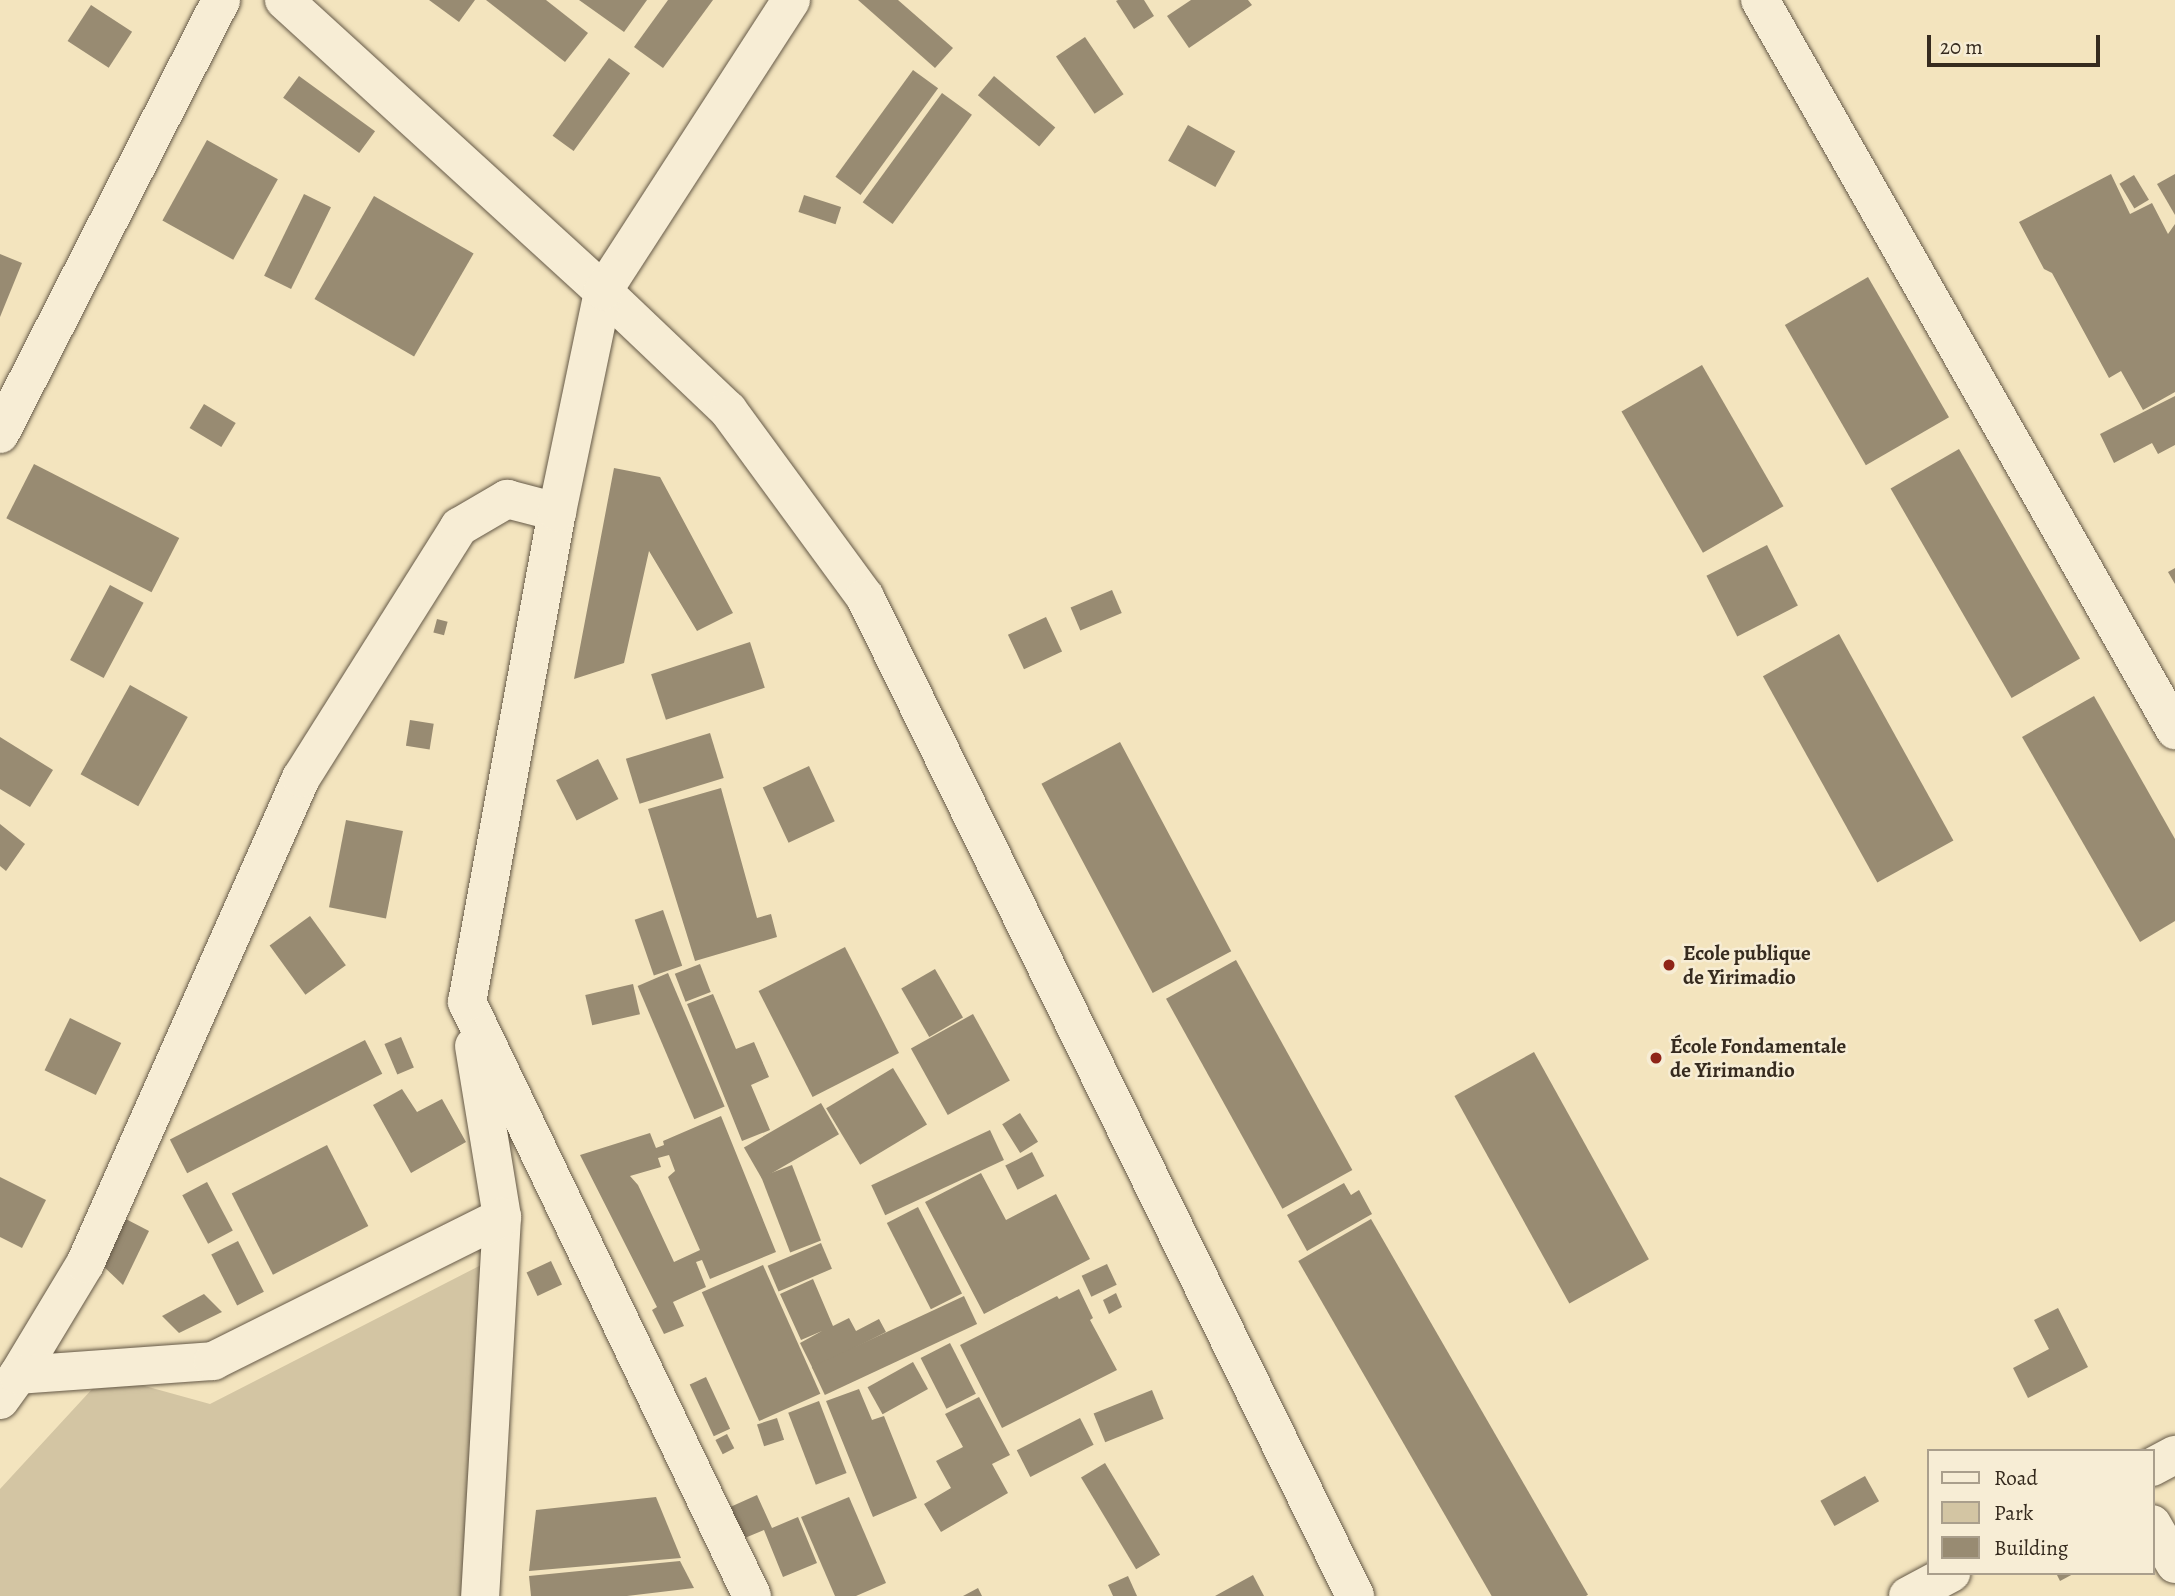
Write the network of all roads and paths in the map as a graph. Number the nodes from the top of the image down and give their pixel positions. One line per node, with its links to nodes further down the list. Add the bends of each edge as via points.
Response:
1 (220, 0): 6 (street)
2 (284, 0): 5 (street)
3 (791, 0): 5 (street)
4 (1760, 0): 8 (street)
5 (603, 291): 7 (street); 19 (street, via 728,410 865,597)
6 (0, 434)
7 (557, 512): 9 (street); 11 (street, via 507,499 459,527 308,767 85,1264)
8 (2175, 730)
9 (467, 1002): 10 (street); 18 (street)
10 (502, 1216): 11 (street, via 212,1361); 17 (street)
11 (9, 1387)
12 (2175, 1455): 13 (street)
13 (2154, 1466)
14 (2154, 1527): 15 (street)
15 (2175, 1564)
16 (1947, 1575): 20 (street)
17 (480, 1596)
18 (752, 1596)
19 (1355, 1596)
20 (1909, 1596)

